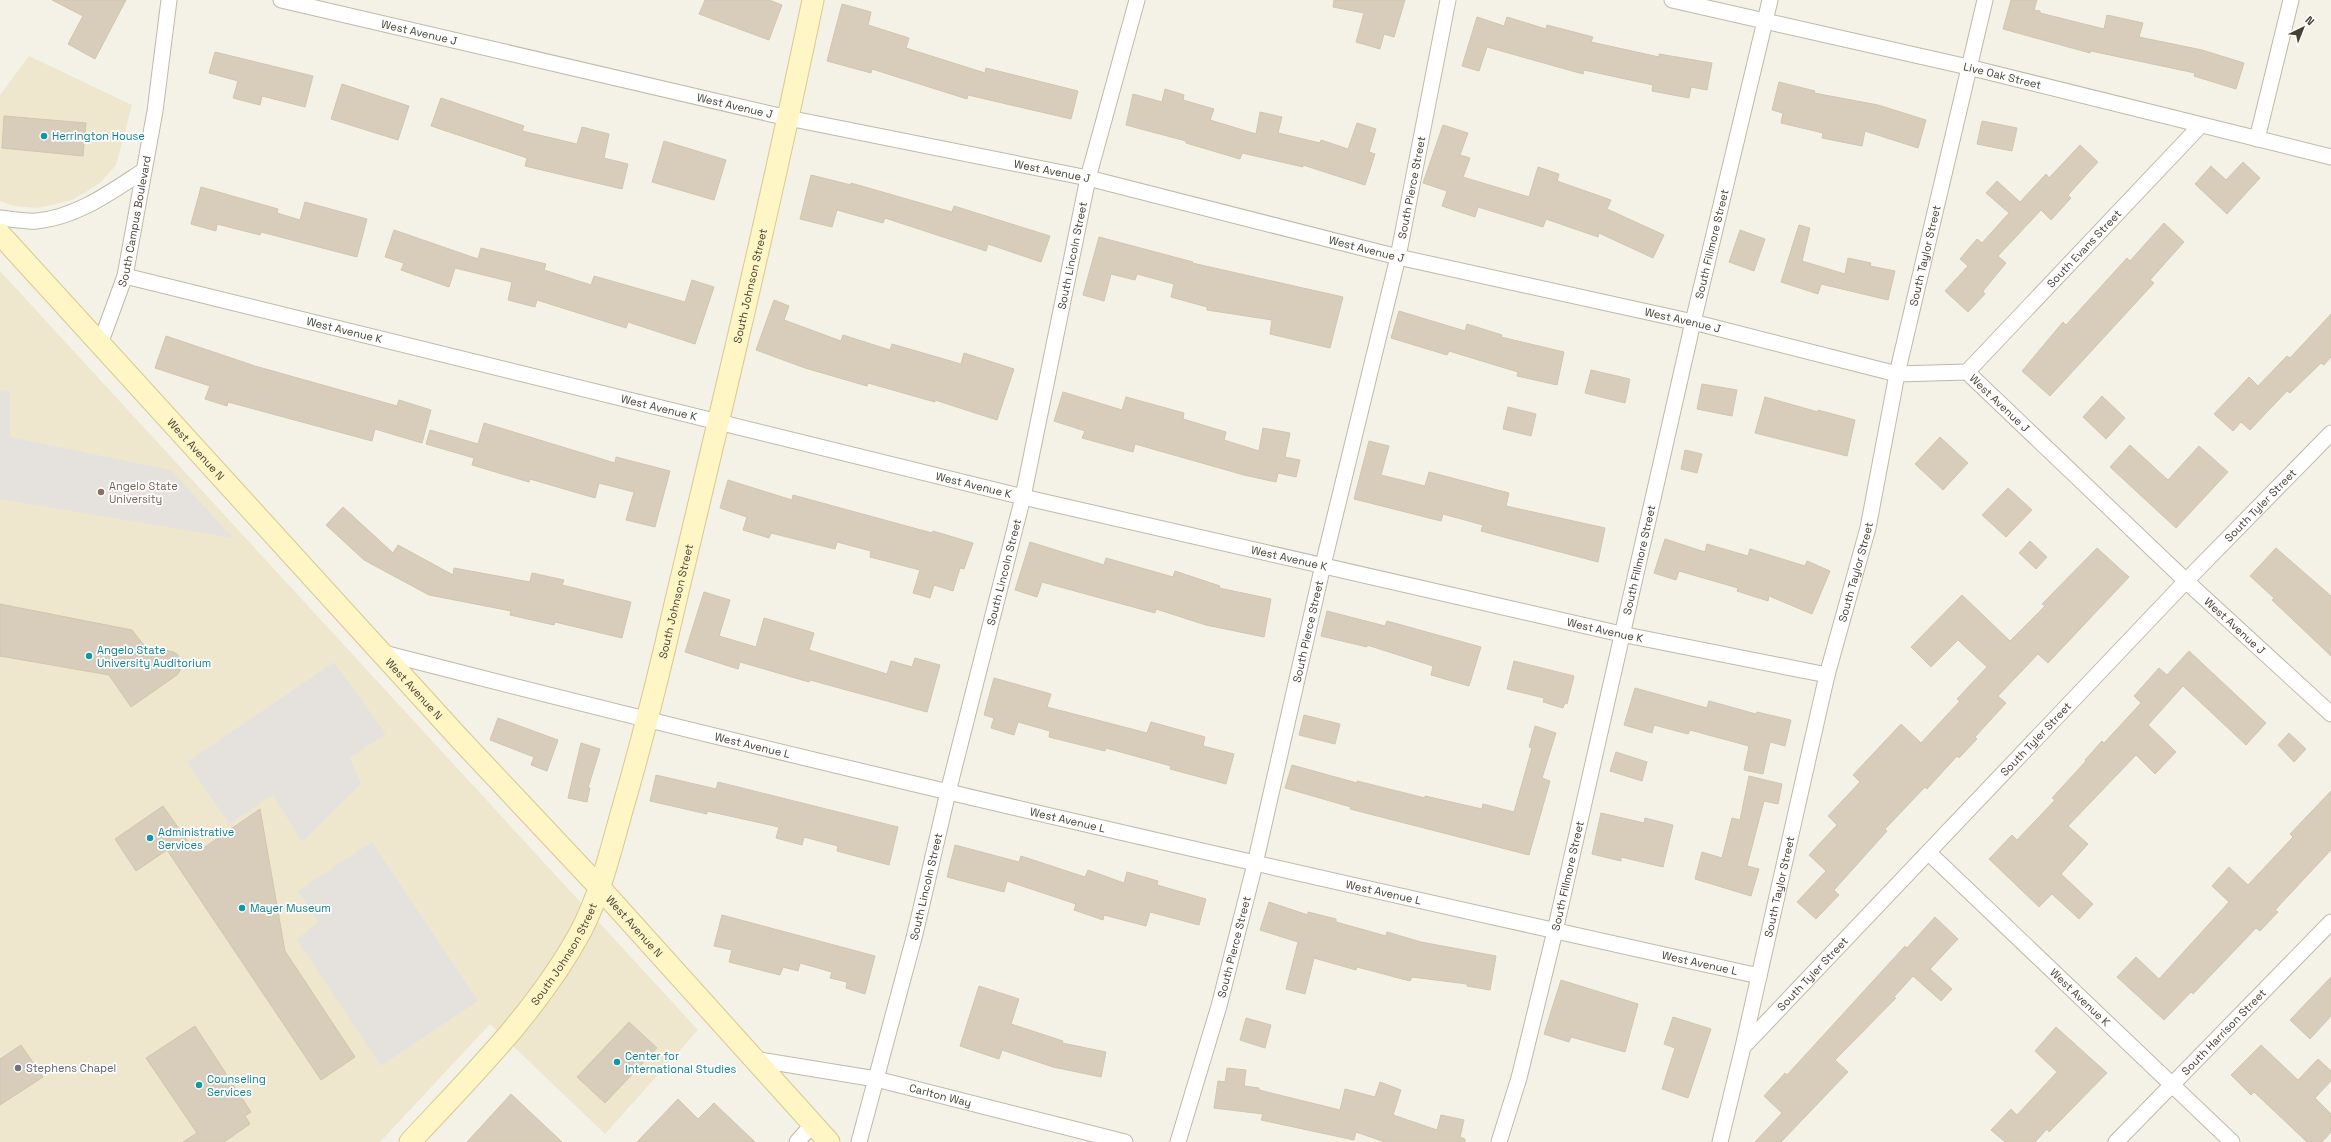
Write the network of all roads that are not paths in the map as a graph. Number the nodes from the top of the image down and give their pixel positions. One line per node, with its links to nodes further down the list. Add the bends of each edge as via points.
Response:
1 (169, 0): 16 (street, South Campus Boulevard, via 155,111)
2 (281, 0): 12 (street, West Avenue J)
3 (812, 0): 12 (main road, South Johnson Street)
4 (1136, 0): 17 (street, South Lincoln Street)
5 (1448, 0): 20 (street, South Pierce Street)
6 (1672, 0): 10 (street, Live Oak Street)
7 (1770, 0): 10 (street, South Fillmore Street)
8 (1985, 0): 11 (street, South Taylor Street)
9 (2291, 0): 14 (street)
10 (1765, 22): 11 (street, Live Oak Street); 22 (street, South Fillmore Street)
11 (1968, 67): 13 (street, Live Oak Street); 25 (street, South Taylor Street)
12 (788, 118): 17 (street, West Avenue J); 26 (main road, South Johnson Street)
13 (2200, 126): 14 (street, Live Oak Street); 24 (street, South Evans Street)
14 (2257, 139): 15 (street, Live Oak Street)
15 (2331, 157)
16 (143, 171): 18 (street, via 97,200 67,214 37,221); 21 (street, South Campus Boulevard)
17 (1088, 178): 20 (street, West Avenue J); 28 (street, South Lincoln Street)
18 (0, 218)
19 (0, 234): 23 (main road, West Avenue N)
20 (1398, 257): 22 (street, West Avenue J); 29 (street, South Pierce Street)
21 (125, 276): 23 (street, South Campus Boulevard); 26 (street, West Avenue K)
22 (1693, 322): 25 (street, West Avenue J); 31 (street, South Fillmore Street)
23 (100, 344): 32 (main road, West Avenue N)
24 (1967, 372): 25 (street, West Avenue J); 30 (street, West Avenue J)
25 (1897, 374): 33 (street, South Taylor Street, via 1868,528)
26 (719, 423): 28 (street, West Avenue K); 35 (main road, South Johnson Street)
27 (2331, 433): 30 (street, South Tyler Street)
28 (1023, 497): 29 (street, West Avenue K); 36 (street, South Lincoln Street)
29 (1323, 565): 31 (street, West Avenue K); 38 (street, South Pierce Street)
30 (2186, 581): 34 (street, West Avenue J); 37 (street, South Tyler Street)
31 (1621, 634): 33 (street, West Avenue K); 41 (street, South Fillmore Street)
32 (380, 652): 35 (street, West Avenue L); 39 (main road, West Avenue N)
33 (1827, 675): 42 (street, South Taylor Street)
34 (2331, 714)
35 (648, 721): 36 (street, West Avenue L); 39 (main road, South Johnson Street)
36 (948, 792): 38 (street, West Avenue L); 45 (street, South Lincoln Street, via 915,934)
37 (1929, 853): 43 (street, South Tyler Street); 46 (street, West Avenue K, via 2054,970)
38 (1255, 864): 41 (street, West Avenue L); 53 (street, South Pierce Street, via 1219,1006)
39 (600, 888): 44 (main road, West Avenue N); 48 (main road, South Johnson Street, via 582,929 552,981 493,1053)
40 (2331, 922): 46 (street, South Harrison Street)
41 (1555, 931): 42 (street, West Avenue L); 54 (street, South Fillmore Street, via 1519,1078)
42 (1759, 976): 43 (street, South Taylor Street)
43 (1743, 1047): 55 (street, South Taylor Street)
44 (753, 1059): 45 (street, Carlton Way); 47 (main road, West Avenue N)
45 (876, 1079): 51 (street, South Lincoln Street); 52 (street, Carlton Way)
46 (2172, 1086): 56 (street, South Harrison Street); 57 (street, West Avenue K)
47 (813, 1124): 49 (street); 50 (main road, West Avenue N)
48 (410, 1142)
49 (797, 1142)
50 (829, 1142)
51 (859, 1142)
52 (1125, 1142)
53 (1178, 1142)
54 (1500, 1142)
55 (1720, 1142)
56 (2116, 1142)
57 (2232, 1142)

